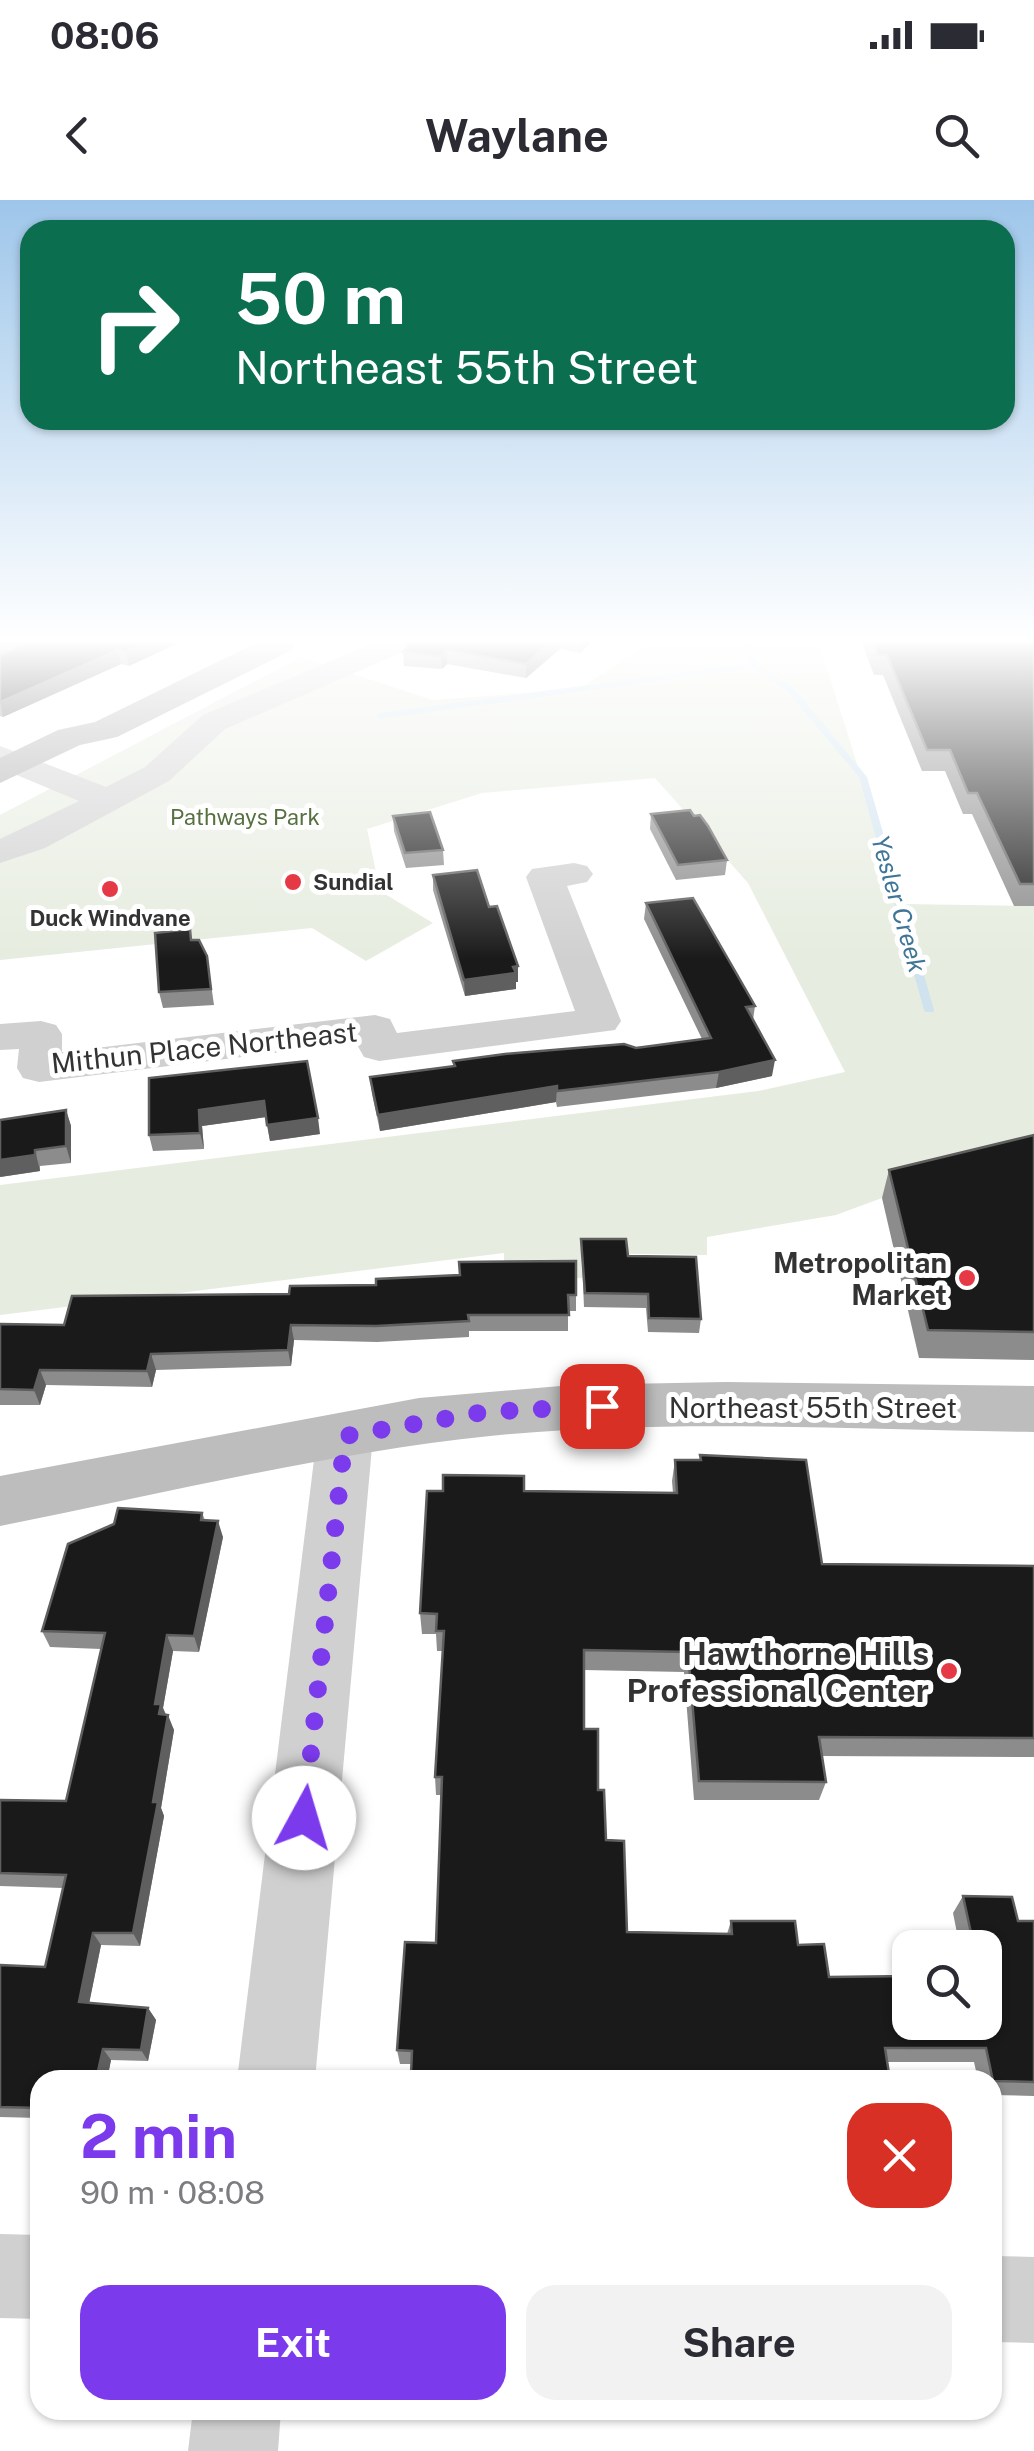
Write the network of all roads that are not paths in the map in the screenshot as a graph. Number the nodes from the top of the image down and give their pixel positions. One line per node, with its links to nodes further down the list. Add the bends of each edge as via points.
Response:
1 (44, 748): 3 (main road)
2 (185, 748): 4 (street, via 157,774)
3 (6, 764): 4 (street)
4 (106, 799): 5 (street)
5 (0, 852)
6 (574, 874): 7 (street, Mithun Place Northeast, via 545,877 600,1021 378,1048 375,1028 39,1068 41,1034)
7 (0, 1037)
8 (1034, 1409): 9 (main road, Northeast 55th Street, via 560,1407)
9 (345, 1436): 10 (main road, Northeast 55th Street); 11 (street)
10 (0, 1501)
11 (277, 2070)
12 (0, 2276): 13 (street)
13 (30, 2277)
14 (1002, 2298): 15 (street)
15 (1034, 2300)
16 (236, 2420): 17 (street)
17 (232, 2451)

